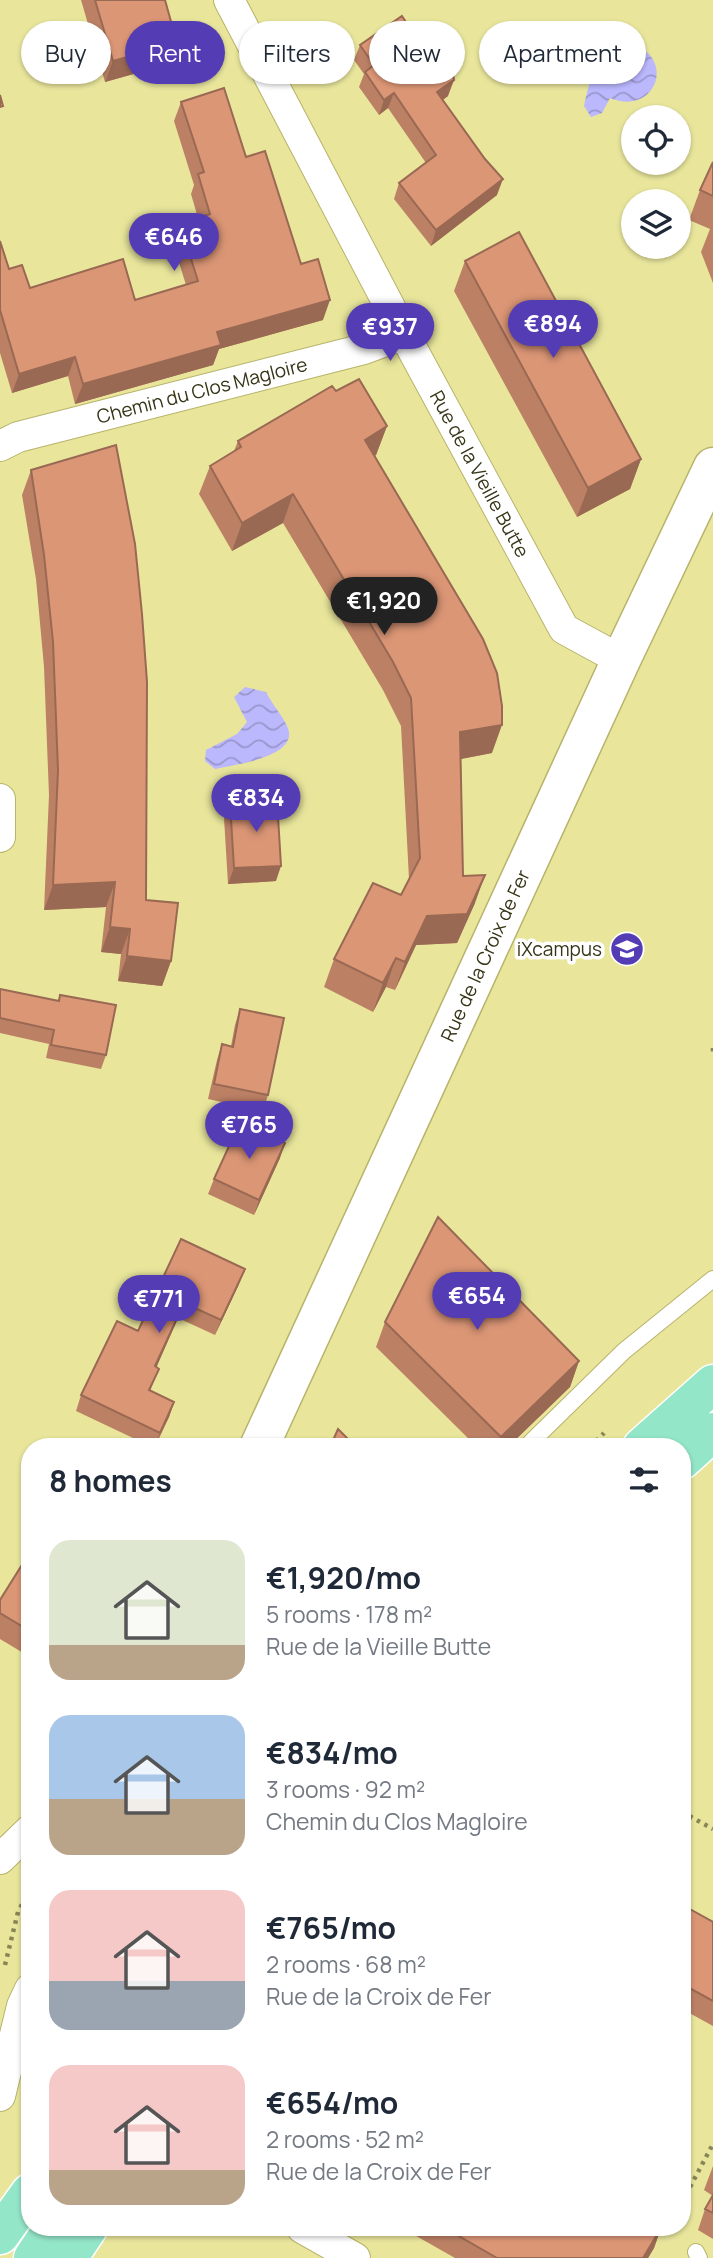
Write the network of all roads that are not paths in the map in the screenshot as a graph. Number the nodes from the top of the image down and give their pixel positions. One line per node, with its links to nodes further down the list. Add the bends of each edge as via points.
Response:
1 (229, 0): 2 (street, Rue de la Vieille Butte)
2 (404, 334): 3 (street, Chemin du Clos Magloire, via 364,349 18,437); 5 (street, Rue de la Vieille Butte, via 564,629)
3 (0, 446)
4 (713, 467): 5 (street, Rue de la Croix de Fer)
5 (621, 660): 11 (street, Rue de la Croix de Fer)
6 (0, 799): 7 (street)
7 (0, 837)
8 (713, 1279): 12 (lane, via 624,1350)
9 (713, 1384): 13 (main road)
10 (713, 1432): 14 (main road)
11 (263, 1438)
12 (535, 1438)
13 (652, 1438)
14 (691, 1452)
15 (21, 1839): 16 (street)
16 (0, 1859)
17 (21, 2010): 18 (street)
18 (0, 2096)
19 (21, 2206): 20 (main road)
20 (0, 2235)
21 (48, 2236): 24 (main road)
22 (83, 2236): 25 (main road)
23 (316, 2236): 26 (street)
24 (33, 2258)
25 (68, 2258)
26 (355, 2258)

